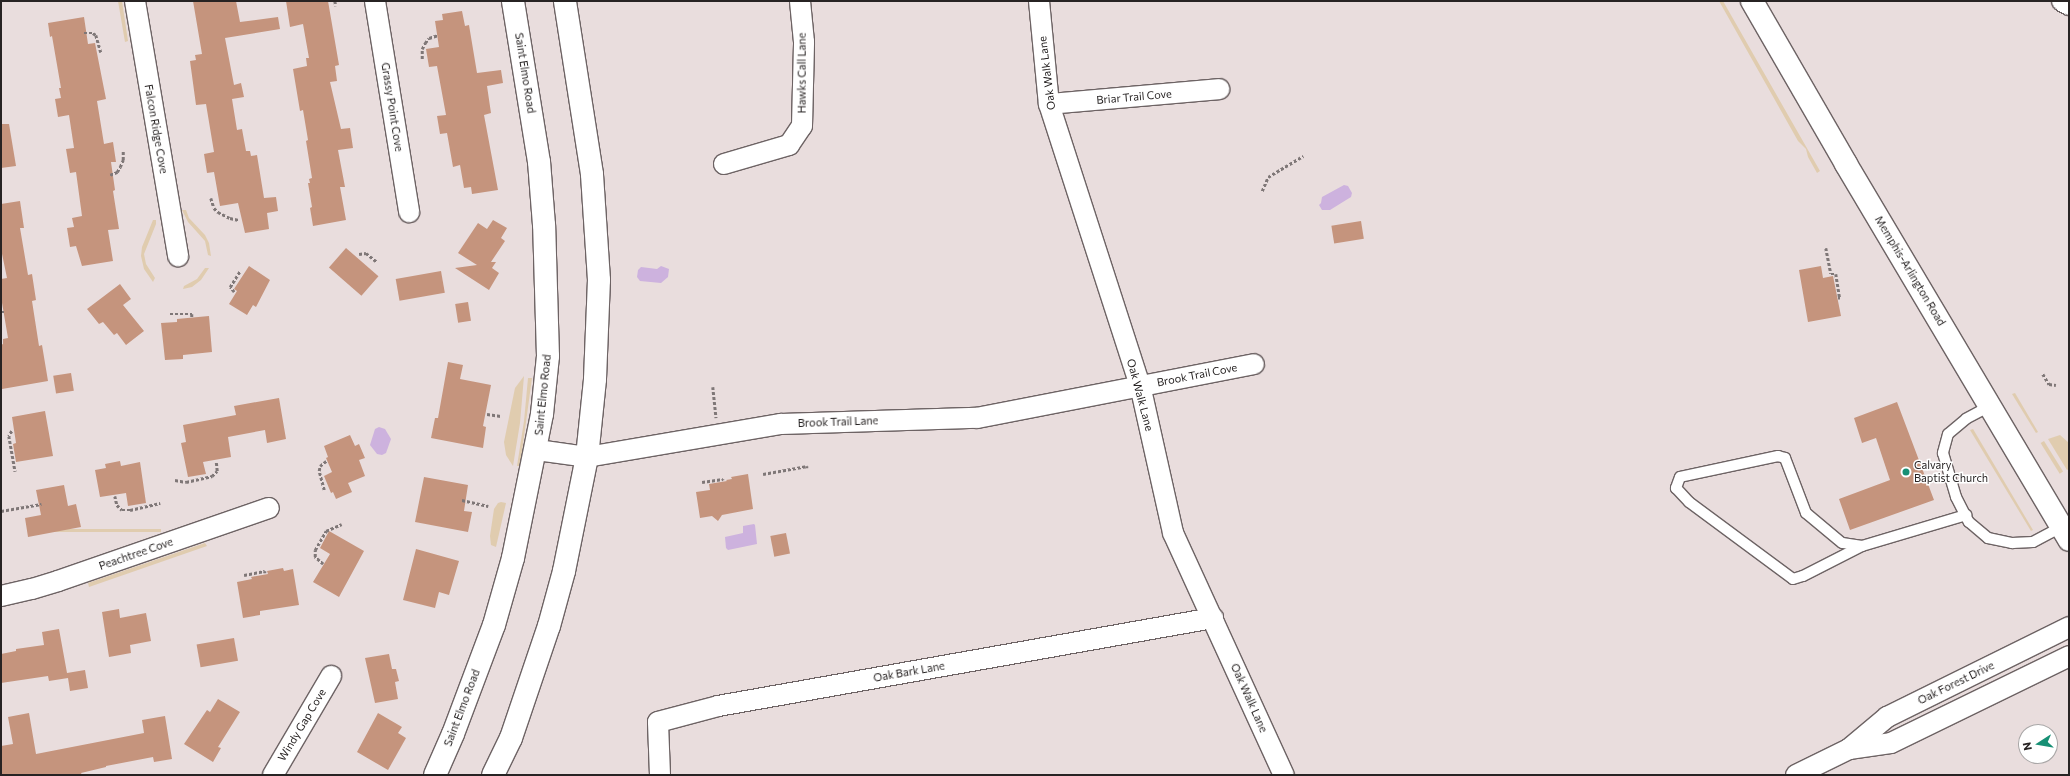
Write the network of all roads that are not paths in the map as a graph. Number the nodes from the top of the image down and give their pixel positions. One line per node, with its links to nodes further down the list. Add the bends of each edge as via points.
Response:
1 (135, 1): 14 (street, Falcon Ridge Cove)
2 (374, 1): 13 (street, Grassy Point Cove)
3 (513, 1): 18 (main road, Saint Elmo Road, via 537,147 544,225 548,356)
4 (565, 1): 19 (main road, via 591,167 597,231 598,332)
5 (800, 1): 12 (street, Hawks Call Lane, via 804,42 802,126 789,145)
6 (1039, 1): 11 (street, Oak Walk Lane)
7 (1752, 1): 17 (main road, Memphis-Arlington Road)
8 (2062, 1): 9 (street)
9 (2069, 4)
10 (1219, 89): 11 (street, Briar Trail Cove)
11 (1049, 104): 16 (street, Oak Walk Lane)
12 (724, 164)
13 (409, 212)
14 (178, 256)
15 (1254, 364): 16 (street, Brook Trail Cove)
16 (1140, 386): 19 (street, Brook Trail Lane, via 977,418 782,424); 25 (street, Oak Walk Lane, via 1173,533)
17 (1990, 406): 21 (lane, via 1966,419 1948,434 1943,453 1956,498); 22 (main road, Memphis-Arlington Road)
18 (536, 450): 19 (street, Brook Trail Lane); 31 (main road, Saint Elmo Road, via 513,558 494,625)
19 (587, 457): 32 (main road, via 572,537 549,626 510,738)
20 (269, 508): 24 (street, Peachtree Cove, via 58,581)
21 (1966, 515): 22 (lane, via 1969,522 1988,538 2012,543 2033,542); 23 (lane)
22 (2065, 533)
23 (1862, 546): 23 (lane, via 1842,543 1806,513 1784,458 1778,456 1680,477 1676,488 1690,502 1793,579)
24 (1, 596)
25 (1213, 618): 33 (street, Oak Bark Lane, via 718,706 658,722); 34 (street, Oak Walk Lane)
26 (2069, 627): 29 (street, Oak Forest Drive, via 1887,717)
27 (2069, 656): 29 (street, Oak Forest Drive, via 1891,743)
28 (331, 676): 30 (street, Windy Gap Cove)
29 (1849, 749): 35 (street, Oak Forest Drive)
30 (273, 775)
31 (435, 775)
32 (492, 775)
33 (660, 775)
34 (1284, 775)
35 (1796, 775)

